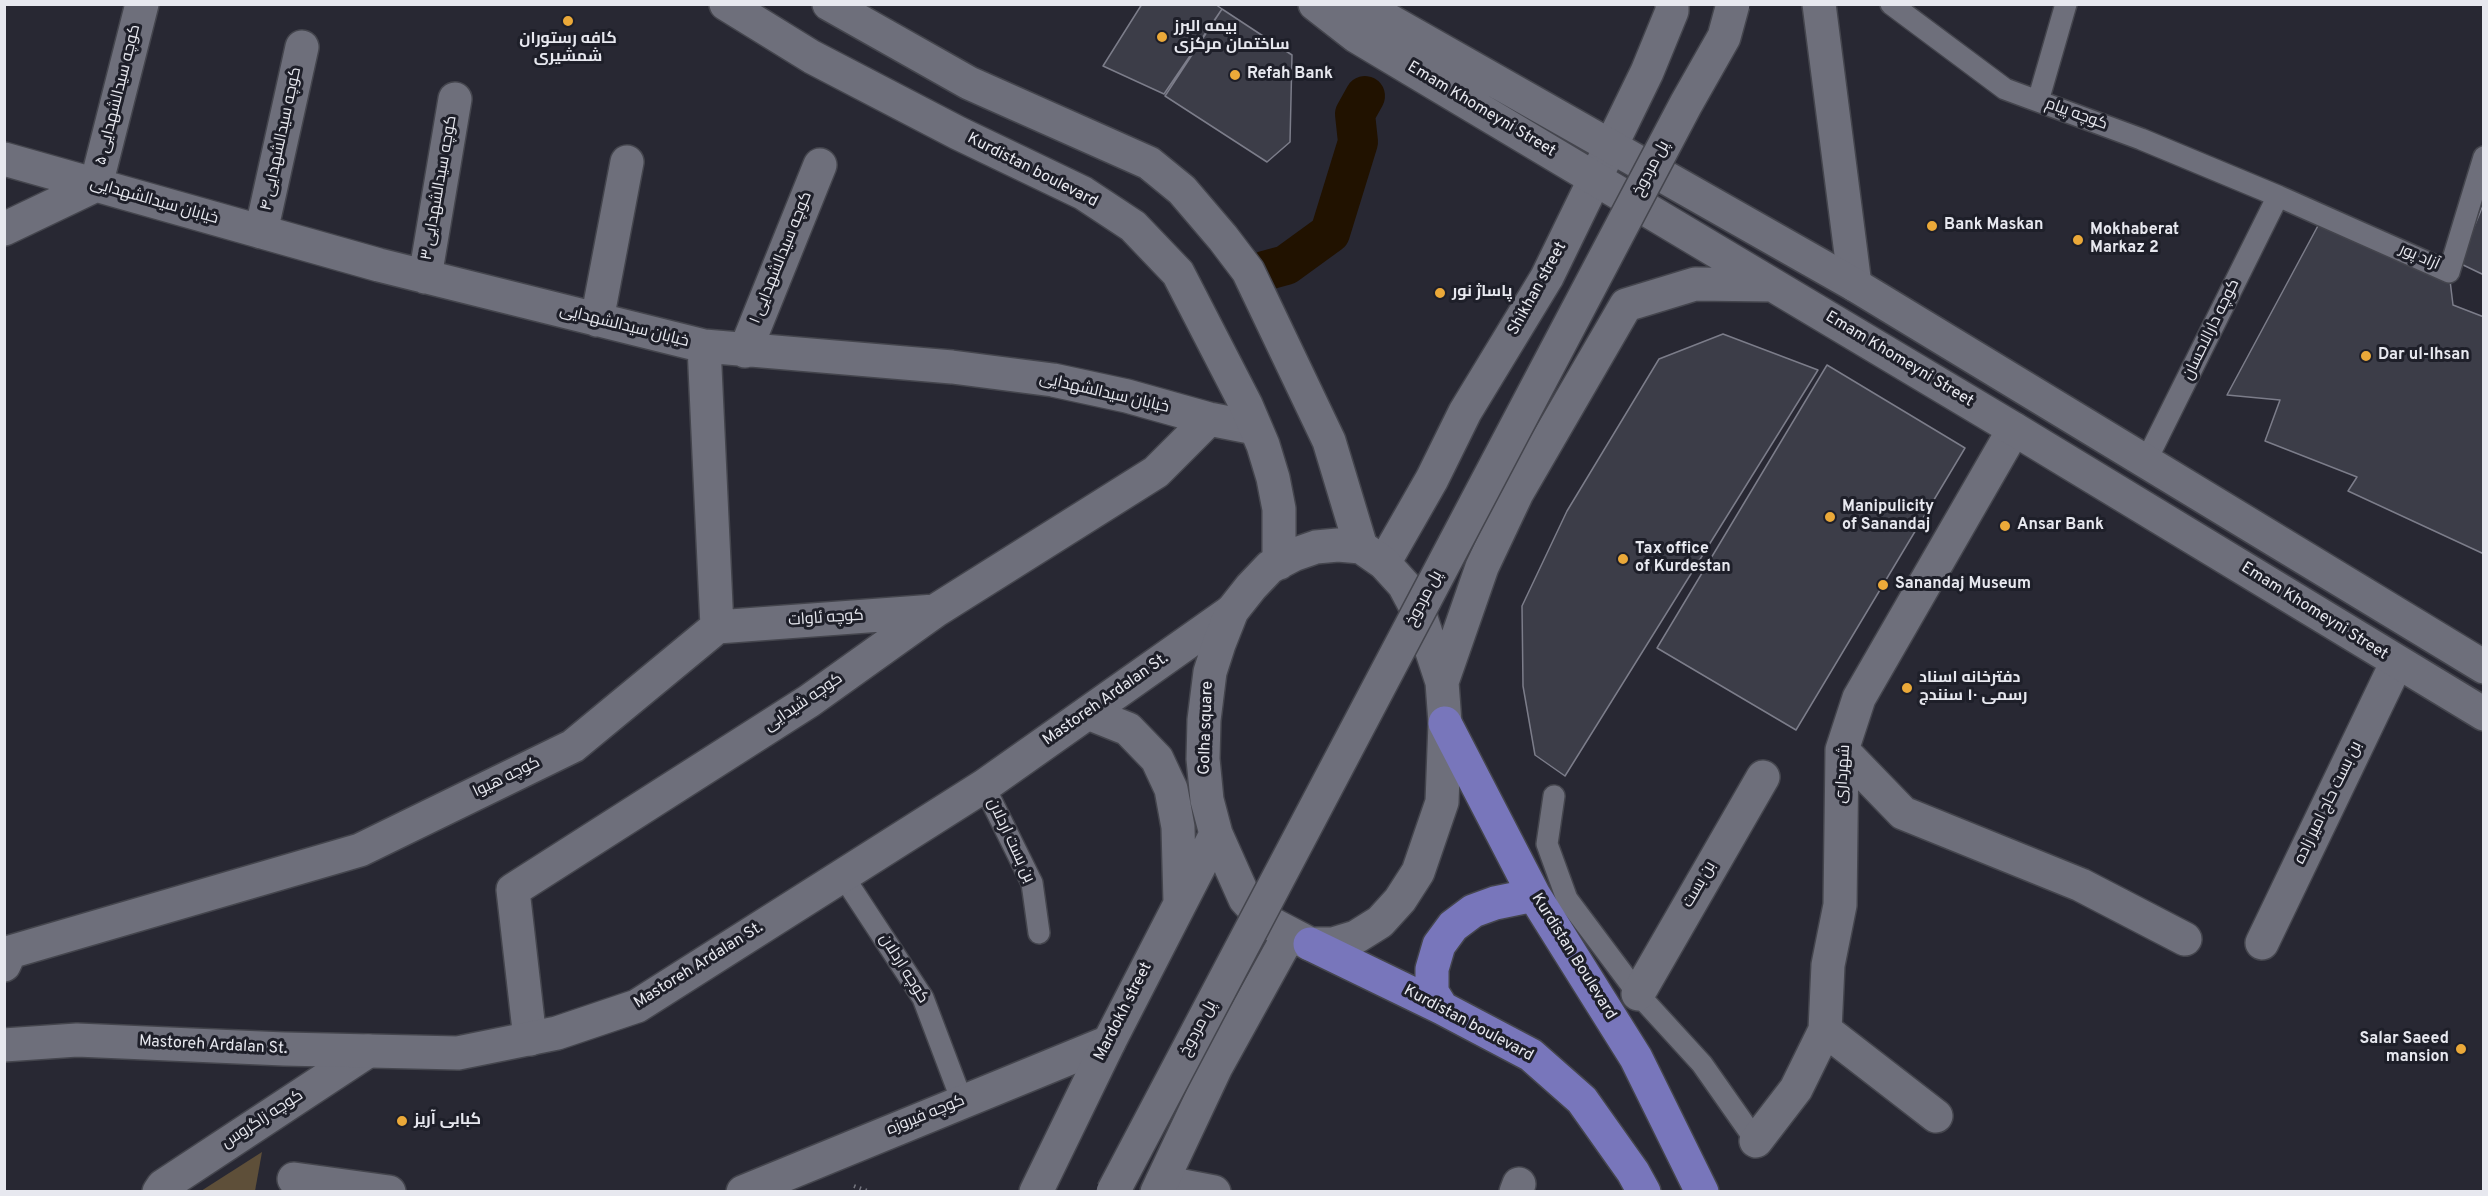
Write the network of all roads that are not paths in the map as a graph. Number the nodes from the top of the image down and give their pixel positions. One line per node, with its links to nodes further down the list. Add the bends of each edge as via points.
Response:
1 (142, 4): 20 (street, کوچه سیدالشهدایی ۵)
2 (726, 4): 31 (street, Kurdistan boulevard, via 812,57 1083,193 1133,226 1178,273)
3 (829, 4): 34 (street, via 969,82 1149,163 1182,190 1248,271 1329,441)
4 (1314, 4): 19 (street, Emam Khomeyni Street, via 1356,36)
5 (1360, 4): 14 (street, Emam Khomeyni Street)
6 (1672, 4): 14 (street, Shikhan street, via 1647,72)
7 (1733, 4): 74 (street, پل مردوخ, bridge, via 1724,37)
8 (1819, 4): 26 (street)
9 (1892, 4): 13 (lane, کوچه پیام, via 2005,89)
10 (2066, 4): 13 (lane)
11 (302, 46): 23 (street, کوچه سیدالشهدایی ۴)
12 (455, 99): 24 (street, کوچه سیدالشهدایی ۳)
13 (2038, 101): 21 (lane, کوچه پیام)
14 (1611, 147): 19 (street, Shikhan street); 26 (street, Emam Khomeyni Street)
15 (2484, 157): 21 (lane, آزاد پور, via 2449,272)
16 (4, 159): 20 (street, خیابان سیدالشهدایی)
17 (627, 162): 27 (street)
18 (820, 165): 29 (street, کوچه سیدالشهدایی ۱)
19 (1595, 179): 25 (street, Emam Khomeyni Street); 34 (street, Shikhan street, via 1548,277 1465,412 1432,479)
20 (96, 185): 22 (street); 23 (street, خیابان سیدالشهدایی)
21 (2278, 196): 33 (lane, کوچه دارالاحسان)
22 (4, 229)
23 (261, 232): 24 (street, خیابان سیدالشهدایی)
24 (424, 277): 27 (street, خیابان سیدالشهدایی)
25 (1774, 285): 32 (street, Emam Khomeyni Street); 41 (street, via 1695,284 1626,305 1518,493 1482,567)
26 (1855, 285): 33 (street, Emam Khomeyni Street)
27 (597, 320): 28 (street, خیابان سیدالشهدایی)
28 (704, 346): 29 (street, خیابان سیدالشهدایی); 38 (street)
29 (745, 351): 30 (street, خیابان سیدالشهدایی, via 952,367 1053,380)
30 (1209, 419): 31 (street, خیابان سیدالشهدایی); 36 (street, کوچه شیدایی, via 1156,472)
31 (1255, 428): 35 (street, Kurdistan boulevard, via 1279,509)
32 (2014, 429): 39 (street, Emam Khomeyni Street); 45 (street, شهرداری, via 1859,698)
33 (2145, 463): 40 (street, Emam Khomeyni Street)
34 (1372, 555): 35 (street, Golha square, via 1316,547); 41 (street, via 1404,585 1420,615)
35 (1279, 563): 37 (street, Golha square, via 1262,575)
36 (935, 611): 38 (street, کوچه ئاوات); 61 (street, کوچه شیدایی, via 809,701 513,890)
37 (1232, 611): 42 (street, Mastoreh Ardalan St.); 49 (street, Golha square, via 1210,672 1204,720 1207,800)
38 (717, 627): 57 (street, کوچه هیوا, via 573,746 360,850 10,952)
39 (2397, 662): 43 (street, Emam Khomeyni Street); 56 (street, بن بست حاج امیر زاده)
40 (2484, 667)
41 (1442, 682): 44 (street)
42 (1088, 713): 47 (street, Mastoreh Ardalan St.); 52 (street, via 1128,729 1157,759 1171,789 1176,818)
43 (2484, 714)
44 (1445, 723): 51 (main road, Kurdistan Boulevard); 54 (street, via 1442,802 1418,872 1406,891 1380,922 1356,937 1333,944)
45 (1842, 750): 55 (street, via 1903,813 2081,885); 60 (street, شهرداری, via 1840,905 1828,965)
46 (1763, 777): 58 (street, بن بست)
47 (984, 786): 50 (street, Mastoreh Ardalan St.); 53 (lane, بن بست اردلان, via 1032,882)
48 (1554, 796): 58 (lane, via 1547,844 1567,898)
49 (1216, 834): 52 (street, Mardokh street); 54 (street, Golha square, via 1245,899 1264,920)
50 (843, 876): 61 (street, Mastoreh Ardalan St., via 637,1006); 65 (lane, کوچه اردلان, via 923,998)
51 (1534, 895): 59 (main road, via 1473,911 1453,926 1439,945 1432,969 1432,992); 77 (main road, Kurdistan Boulevard, via 1636,1058)
52 (1180, 904): 62 (street, Mardokh street)
53 (1039, 933)
54 (1300, 939): 59 (main road, Kurdistan boulevard); 69 (street, via 1216,1067)
55 (2185, 939)
56 (2262, 944)
57 (4, 965)
58 (1638, 994): 67 (lane, via 1702,1064)
59 (1442, 1008): 76 (main road, Kurdistan boulevard, via 1531,1055 1582,1100)
60 (1825, 1030): 66 (street); 67 (street, شهرداری, via 1796,1089)
61 (530, 1038): 64 (street, Mastoreh Ardalan St., via 458,1053)
62 (1109, 1042): 65 (street, کوچه فیروزه); 73 (street, Mardokh street)
63 (4, 1044): 64 (street, Mastoreh Ardalan St., via 77,1040)
64 (368, 1051): 70 (street, کوچه زاگروس)
65 (962, 1101): 72 (street, کوچه فیروزه)
66 (1936, 1116)
67 (1756, 1141)
68 (293, 1185): 71 (street)
69 (1160, 1187): 75 (street)
70 (159, 1191)
71 (389, 1191)
72 (743, 1191)
73 (1036, 1191)
74 (1113, 1191)
75 (1214, 1191)
76 (1644, 1191)
77 (1702, 1191)

